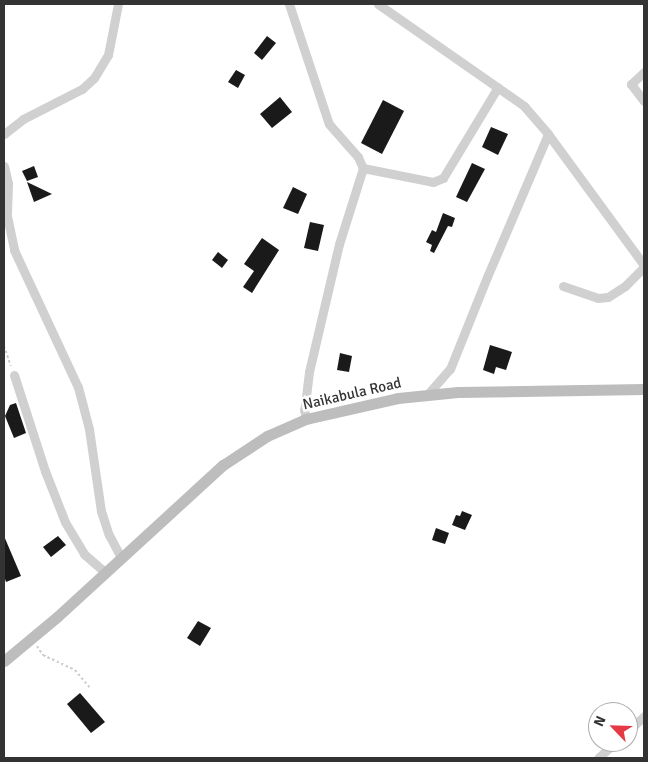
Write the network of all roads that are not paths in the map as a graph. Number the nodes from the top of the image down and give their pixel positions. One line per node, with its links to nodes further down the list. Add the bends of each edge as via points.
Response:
1 (118, 4): 7 (street, via 108,55 94,78 82,89 23,120)
2 (289, 4): 10 (street, via 329,124 358,156)
3 (378, 4): 5 (street)
4 (644, 72): 6 (street, via 631,84)
5 (498, 87): 8 (street, via 524,106); 10 (street, via 443,178 428,182)
6 (644, 101)
7 (4, 134)
8 (548, 134): 11 (street); 15 (street, via 450,369)
9 (4, 166): 17 (street, via 8,184 7,216 14,250 78,387 89,429 102,511 109,535)
10 (363, 168): 16 (street, via 339,244 309,372 304,410)
11 (644, 266): 12 (street, via 625,286 608,297 598,298)
12 (563, 286)
13 (14, 375): 18 (street, via 65,522 84,554)
14 (644, 389): 15 (street, Naikabula Road)
15 (427, 395): 16 (street, Naikabula Road, via 398,398)
16 (306, 419): 17 (street, Naikabula Road, via 267,436 223,465)
17 (121, 558): 18 (street, Naikabula Road)
18 (106, 572): 19 (street, Naikabula Road)
19 (4, 661)

